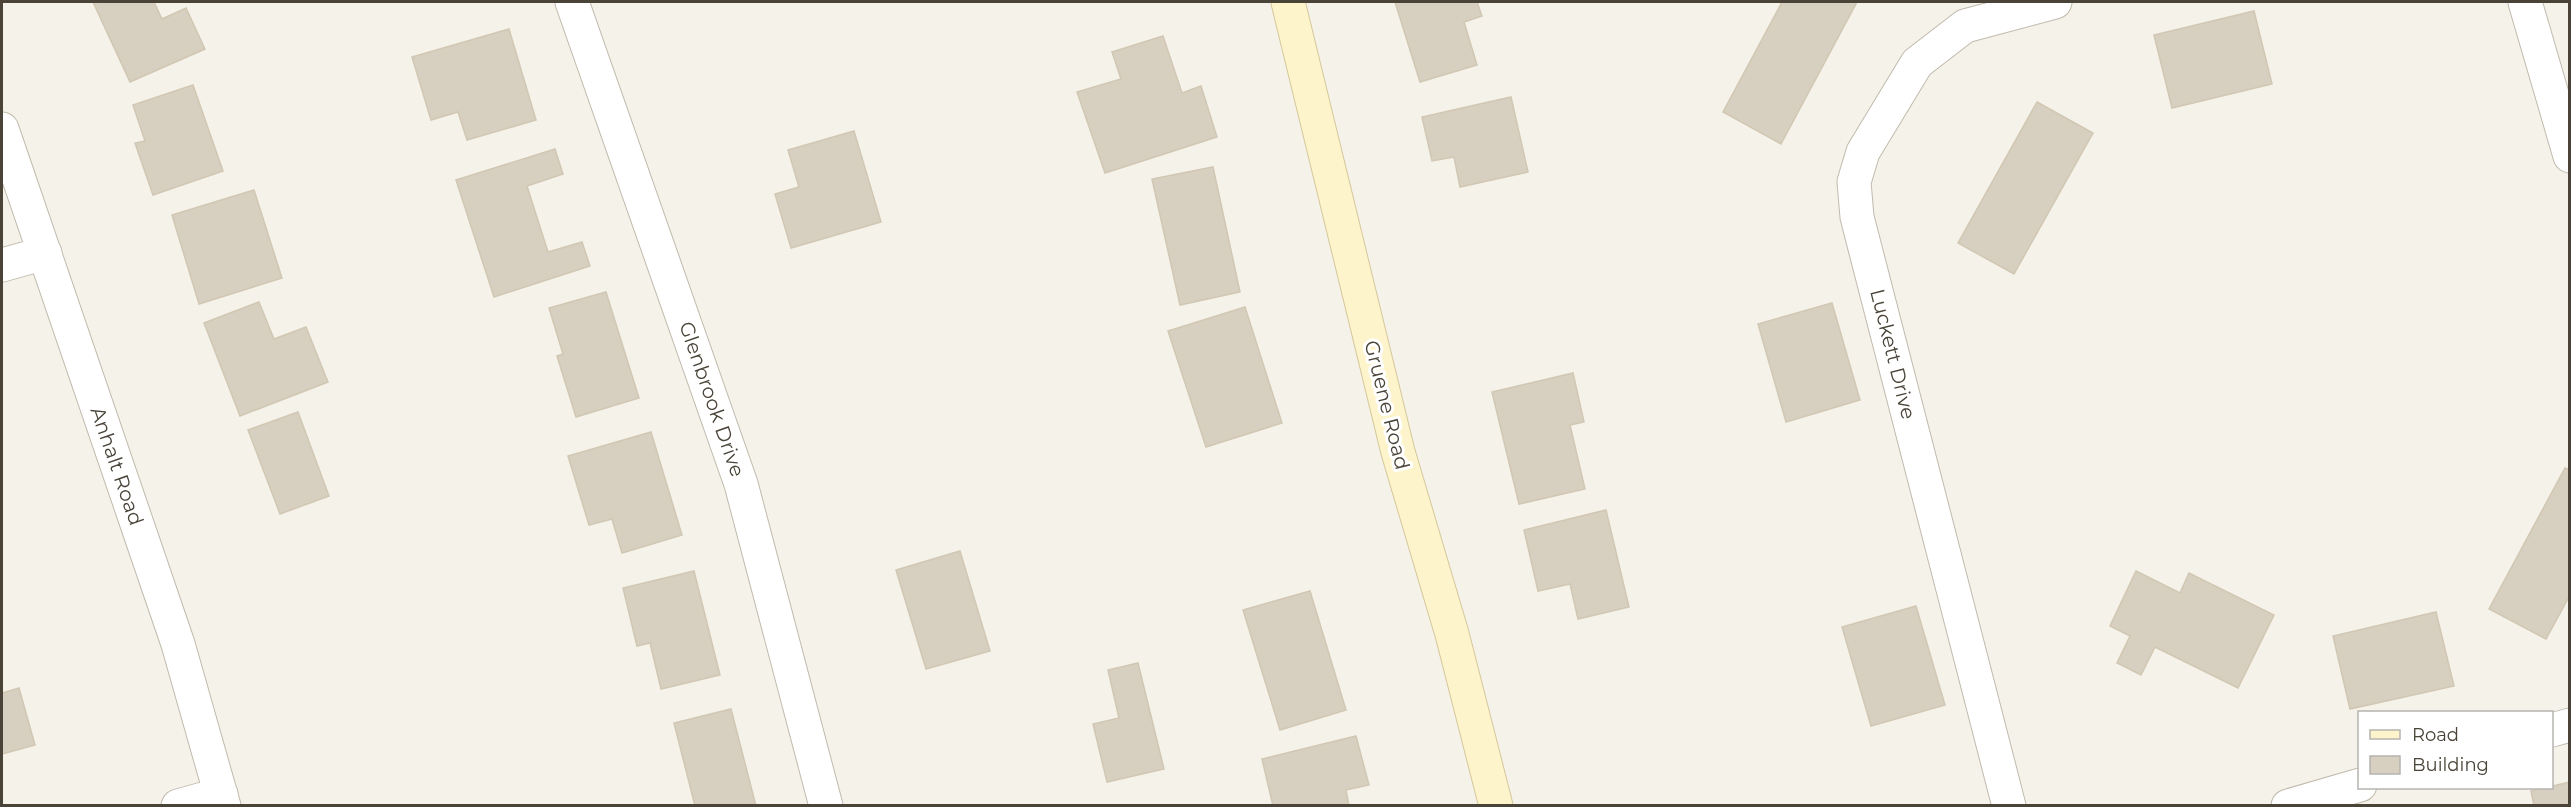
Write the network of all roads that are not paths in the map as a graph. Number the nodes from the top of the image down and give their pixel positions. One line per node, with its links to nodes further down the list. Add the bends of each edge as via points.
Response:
1 (572, 2): 14 (street, Glenbrook Drive, via 741,484)
2 (1288, 2): 15 (street, Gruene Road, via 1398,452 1458,655)
3 (2055, 2): 16 (street, Luckett Drive, via 1965,26 1917,63 1863,152 1854,182 1857,217)
4 (2525, 2): 6 (street)
5 (2, 129): 7 (street, Anhalt Road)
6 (2570, 156)
7 (45, 253): 8 (street); 12 (street, Anhalt Road, via 178,644)
8 (2, 265)
9 (2570, 725): 10 (street)
10 (2553, 730)
11 (2358, 786): 17 (street)
12 (222, 800): 13 (street)
13 (178, 806)
14 (826, 806)
15 (1496, 806)
16 (2009, 806)
17 (2288, 806)

